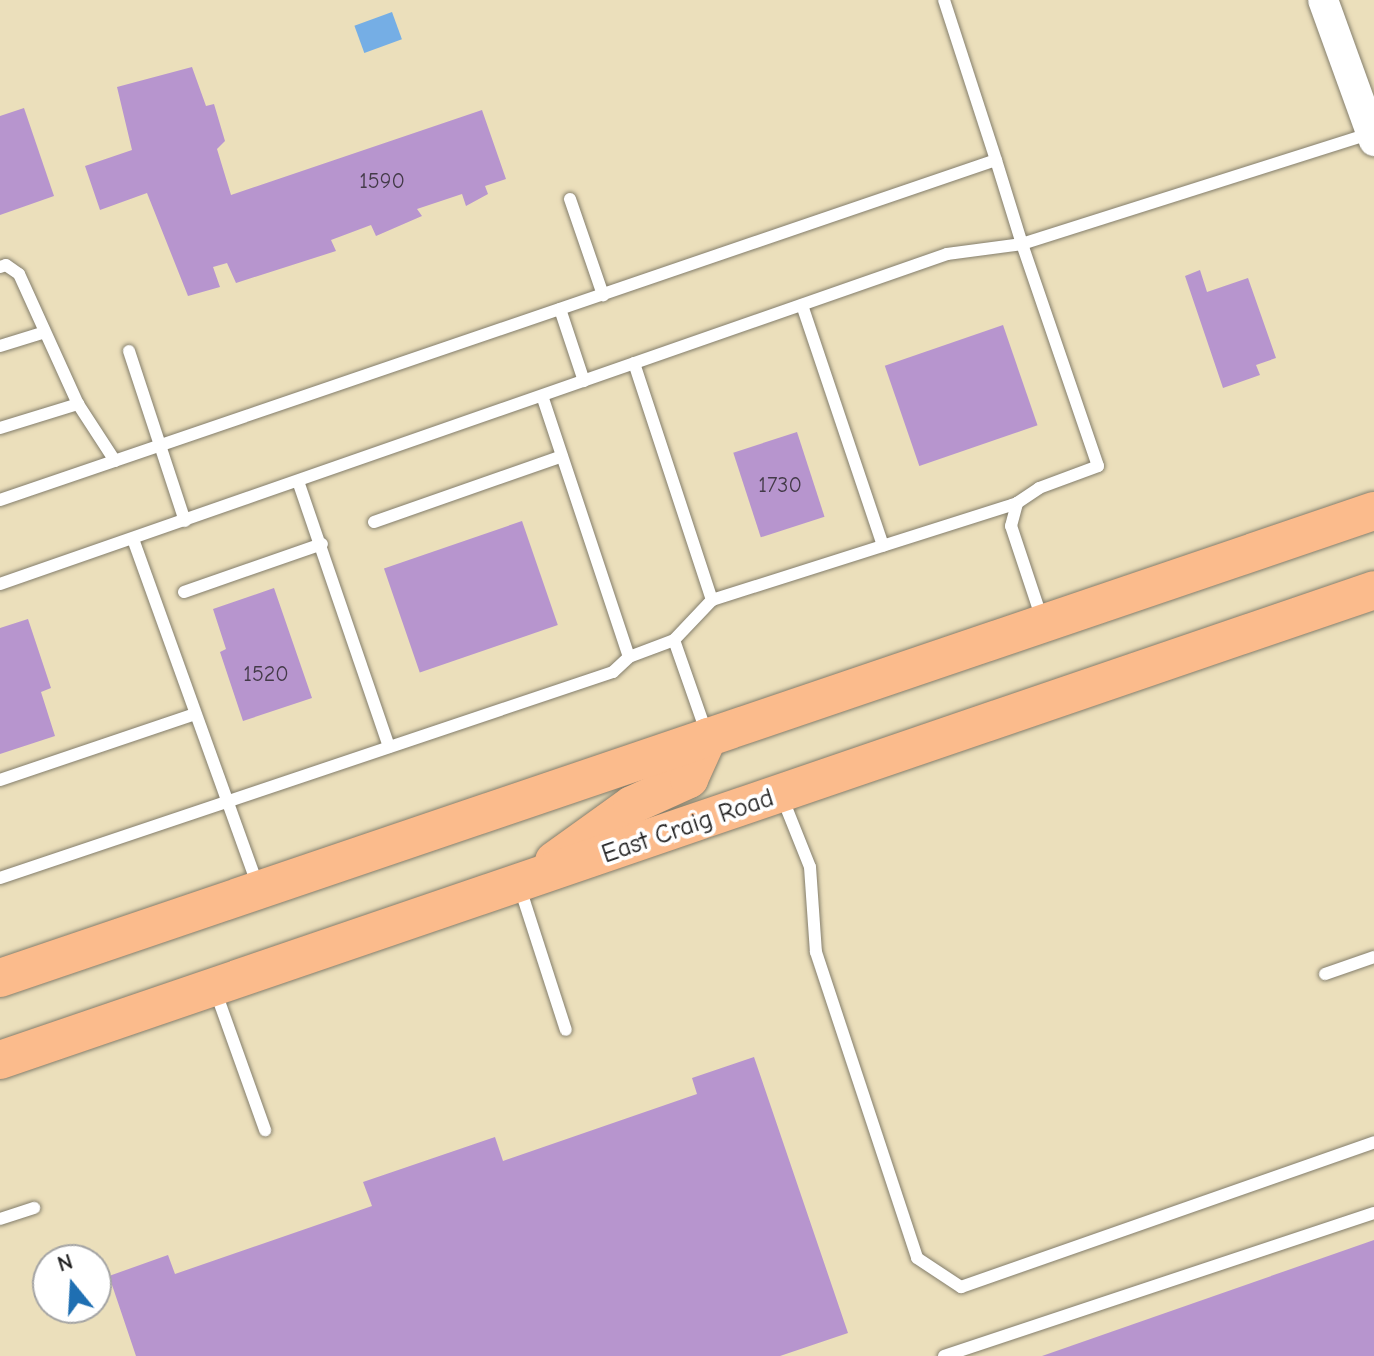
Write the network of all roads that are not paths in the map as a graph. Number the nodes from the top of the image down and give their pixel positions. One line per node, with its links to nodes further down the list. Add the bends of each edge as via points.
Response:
1 (944, 0): 4 (lane)
2 (1323, 0): 3 (street)
3 (1373, 135): 6 (lane)
4 (996, 160): 6 (lane); 8 (lane)
5 (570, 199): 8 (lane)
6 (1022, 244): 9 (lane, via 947,254); 24 (lane, via 1098,466 1039,488)
7 (0, 267): 11 (lane, via 19,274)
8 (603, 295): 10 (lane)
9 (802, 305): 14 (lane); 30 (lane)
10 (560, 309): 15 (lane); 19 (lane)
11 (42, 333): 12 (lane); 17 (lane)
12 (0, 346)
13 (129, 351): 19 (lane)
14 (634, 363): 15 (lane); 34 (lane)
15 (584, 381): 16 (lane)
16 (542, 396): 20 (lane); 22 (lane)
17 (78, 404): 18 (lane); 21 (lane)
18 (0, 428)
19 (160, 445): 21 (lane); 26 (lane)
20 (562, 456): 27 (lane); 37 (lane)
21 (115, 461): 23 (lane)
22 (298, 481): 26 (lane); 29 (lane)
23 (0, 500)
24 (1017, 503): 30 (lane); 35 (lane, via 1011,526)
25 (1374, 511): 35 (main road)
26 (185, 521): 28 (lane)
27 (374, 522)
28 (133, 539): 31 (lane); 38 (lane)
29 (322, 544): 33 (lane); 40 (lane)
30 (883, 546): 34 (lane)
31 (0, 584)
32 (1374, 590): 42 (main road, East Craig Road)
33 (184, 592)
34 (712, 600): 36 (lane)
35 (1043, 623): 39 (main road)
36 (674, 640): 37 (lane); 39 (lane)
37 (629, 657): 40 (lane, via 613,672)
38 (195, 714): 41 (lane); 43 (lane)
39 (708, 737): 45 (main road, via 696,768 677,789 632,805); 46 (main road)
40 (389, 747): 43 (lane)
41 (0, 780)
42 (781, 794): 45 (main road, East Craig Road); 54 (lane, via 810,867 816,952 917,1258 961,1287)
43 (227, 801): 44 (lane); 46 (lane)
44 (0, 878)
45 (519, 885): 50 (main road, East Craig Road); 51 (lane)
46 (259, 889): 49 (main road)
47 (1374, 957): 48 (lane)
48 (1325, 974)
49 (0, 978)
50 (215, 988): 52 (main road, East Craig Road); 53 (lane)
51 (566, 1030)
52 (0, 1060)
53 (265, 1130)
54 (1374, 1142)
55 (34, 1208): 57 (lane)
56 (1374, 1213): 58 (lane)
57 (0, 1219)
58 (944, 1356)

